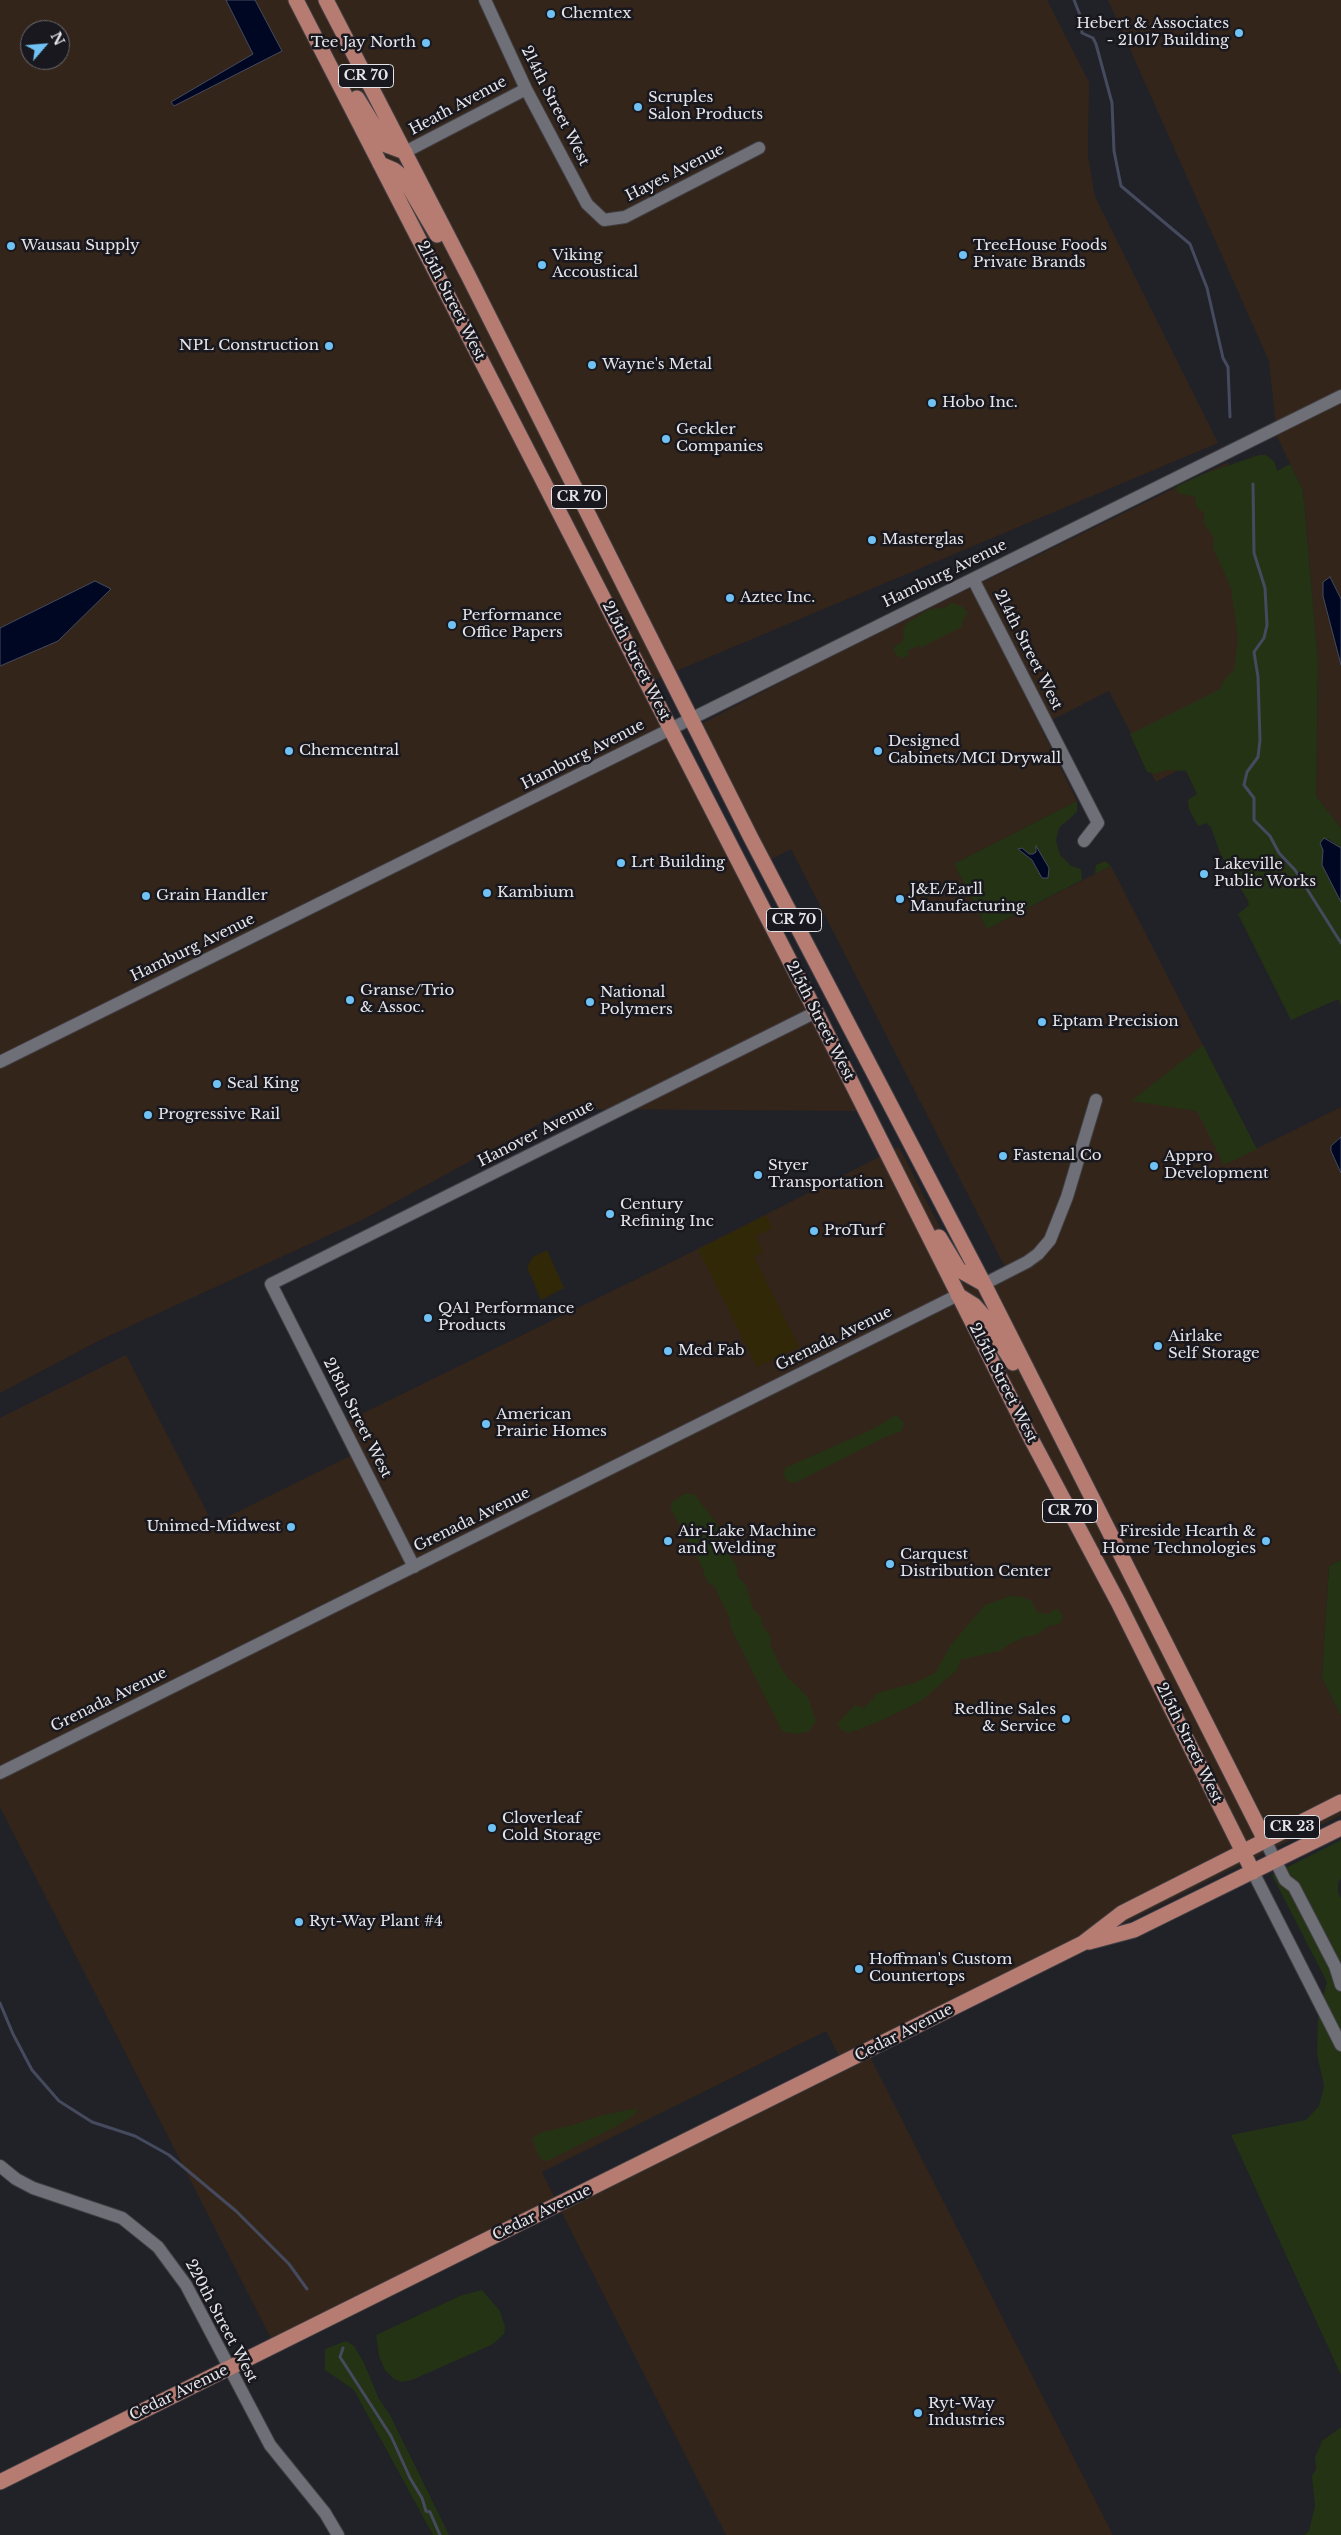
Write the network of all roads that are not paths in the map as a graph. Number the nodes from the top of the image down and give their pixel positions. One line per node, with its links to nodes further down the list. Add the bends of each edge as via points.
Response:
1 (296, 0): 4 (main road, 215th Street West / CR 70)
2 (326, 0): 7 (main road, 215th Street West / CR 70)
3 (485, 0): 5 (street, 214th Street West)
4 (314, 35): 7 (main road, via 336,60 386,145); 8 (main road, 215th Street West / CR 70)
5 (526, 89): 7 (street, Heath Avenue); 9 (street, 214th Street West, via 587,204)
6 (759, 148): 9 (street, Hayes Avenue, via 625,217)
7 (405, 152): 10 (main road, 215th Street West / CR 70)
8 (380, 164): 10 (main road, via 403,177 445,249); 14 (main road, 215th Street West / CR 70)
9 (604, 220)
10 (468, 275): 13 (main road, 215th Street West / CR 70)
11 (1341, 396): 12 (street, Hamburg Avenue)
12 (973, 579): 13 (street, Hamburg Avenue); 15 (street, 214th Street West, via 1098,824)
13 (691, 718): 14 (street, Hamburg Avenue); 21 (main road, 215th Street West / CR 70)
14 (671, 728): 16 (main road, 215th Street West / CR 70); 17 (street, Hamburg Avenue)
15 (1084, 841)
16 (816, 1012): 19 (main road, 215th Street West / CR 70); 20 (street, Hanover Avenue)
17 (0, 1062)
18 (1096, 1100): 21 (street, via 1067,1197 1050,1240 1027,1262)
19 (880, 1140): 21 (main road, via 918,1197 959,1270); 22 (main road, 215th Street West / CR 70)
20 (271, 1284): 24 (street, 218th Street West)
21 (984, 1284): 23 (main road, 215th Street West / CR 70)
22 (958, 1295): 23 (main road, via 983,1315 1033,1401); 24 (street, Grenada Avenue); 29 (main road, 215th Street West / CR 70)
23 (1052, 1419): 28 (main road, 215th Street West / CR 70)
24 (414, 1567): 25 (street, Grenada Avenue)
25 (0, 1773)
26 (1341, 1802): 28 (main road, Cedar Avenue / CR 23)
27 (1341, 1828): 30 (main road, Cedar Avenue / CR 23)
28 (1264, 1840): 29 (main road, Cedar Avenue / CR 23); 30 (street)
29 (1243, 1851): 31 (main road, 215th Street West / CR 70); 32 (main road, Cedar Avenue / CR 23, via 1122,1912)
30 (1274, 1861): 31 (main road, Cedar Avenue / CR 23); 33 (street, via 1285,1880 1294,1887 1335,1966)
31 (1253, 1872): 32 (main road, Cedar Avenue / CR 23, via 1134,1930); 34 (street, 215th Street West)
32 (1083, 1943): 36 (main road, Cedar Avenue / CR 23)
33 (1341, 1985)
34 (1341, 2044)
35 (0, 2166): 36 (street, 220th Street West, via 33,2188 112,2214 147,2236 171,2262 186,2285)
36 (229, 2369): 37 (main road, Cedar Avenue / CR 23); 38 (street, 220th Street West, via 270,2445 325,2513)
37 (0, 2482)
38 (338, 2535)

